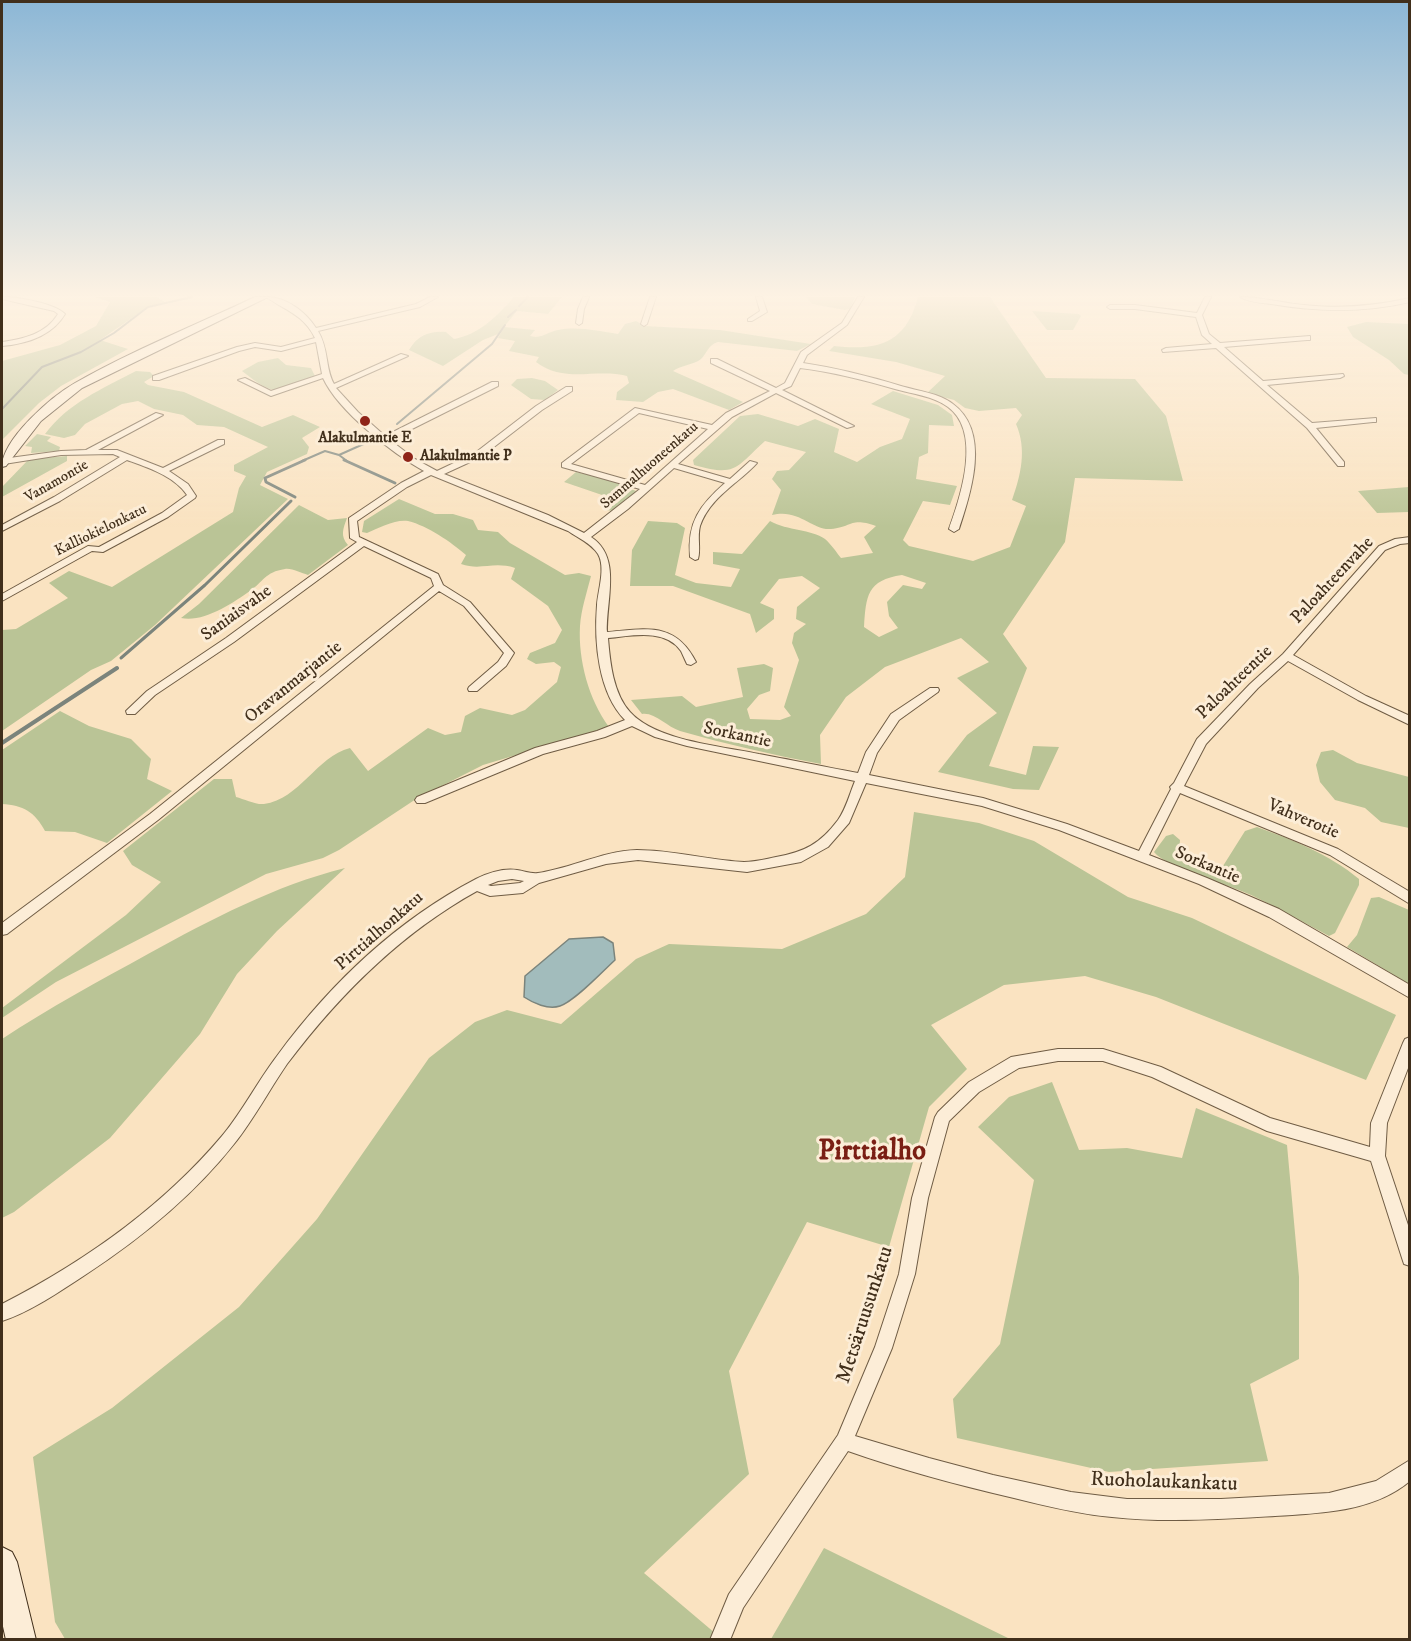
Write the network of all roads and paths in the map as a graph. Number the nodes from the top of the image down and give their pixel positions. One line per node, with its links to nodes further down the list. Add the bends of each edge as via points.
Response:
1 (104, 374): 26 (main road, via 78,386 37,418)
2 (168, 374): 10 (street)
3 (364, 374): 14 (street)
4 (740, 374): 16 (street)
5 (793, 374): 16 (street, Sammalhuoneenkatu, via 788,384)
6 (852, 374): 35 (street, via 943,402 959,413 965,426 971,468)
7 (1251, 374): 12 (street)
8 (326, 375): 11 (street, via 271,394); 14 (street)
9 (1340, 376): 12 (street)
10 (156, 378)
11 (242, 380)
12 (1262, 383): 20 (street)
13 (495, 384): 22 (street)
14 (333, 387): 22 (street)
15 (569, 389): 31 (street, via 478,455)
16 (775, 390): 19 (street); 21 (street, Sammalhuoneenkatu, via 739,407)
17 (159, 415): 24 (street)
18 (1373, 420): 20 (street)
19 (850, 426)
20 (1310, 426): 28 (street)
21 (713, 428): 29 (street, Sammalhuoneenkatu); 33 (street, via 638,410 565,465)
22 (386, 439): 31 (street)
23 (221, 442): 30 (street)
24 (88, 451): 25 (street, Kalliokielonkatu, via 114,452); 26 (street, Kalliokielonkatu)
25 (125, 458): 30 (street, Kalliokielonkatu); 34 (street, Vanamontie)
26 (3, 462)
27 (753, 463): 32 (street)
28 (1341, 464)
29 (672, 465): 32 (street); 33 (street, Sammalhuoneenkatu)
30 (163, 471): 41 (street, Kalliokielonkatu, via 185,486 192,496 100,550 91,548)
31 (433, 474): 36 (street, via 504,500); 38 (street, via 404,485 352,520 355,538)
32 (733, 482): 39 (street, via 696,520 692,544)
33 (646, 488): 36 (street, Sammalhuoneenkatu)
34 (2, 528)
35 (954, 529)
36 (585, 537): 42 (street, via 597,545 605,562)
37 (1410, 540): 43 (street, Paloahteenvahe, via 1382,548)
38 (362, 543): 40 (street, via 435,576); 47 (street, Saniaisvahe)
39 (695, 556)
40 (439, 587): 45 (street, via 467,604 509,653); 55 (street, Oravanmarjantie, via 154,817)
41 (2, 598)
42 (604, 635): 44 (street, via 654,632 674,638 686,648); 48 (street, via 609,678 623,711)
43 (1287, 656): 49 (street, Paloahteentie); 51 (street, Paloahteentie, via 1201,742)
44 (691, 662)
45 (473, 689)
46 (933, 690): 50 (street, Pirttialhonkatu, via 895,717 872,752)
47 (131, 711)
48 (633, 721): 50 (street, Sorkantie, via 680,741); 52 (street, via 539,751)
49 (1410, 721)
50 (861, 778): 53 (street, Sorkantie, via 1012,810); 60 (street, Pirttialhonkatu, via 852,807 836,833 801,857 747,867 638,855 606,859 535,879 523,888 490,891 476,885 442,902 354,977 289,1050 228,1139 177,1194 89,1263)
51 (1176, 787): 53 (street, Paloahteentie); 54 (street, Vahverotie, via 1343,856)
52 (420, 800)
53 (1142, 857): 56 (street, Sorkantie, via 1274,913)
54 (1410, 899)
55 (2, 930)
56 (1410, 992)
57 (1410, 1043): 58 (street, via 1379,1123)
58 (1377, 1156): 59 (street); 61 (street, Metsäruusunkatu, via 1267,1124 1156,1072 1103,1055 1058,1055 1016,1062 974,1087 943,1117 920,1198 908,1274 883,1348)
59 (1410, 1258)
60 (2, 1313)
61 (844, 1441): 62 (street, Ruoholaukankatu, via 903,1462 970,1479 1073,1503 1126,1509 1219,1510 1363,1497); 65 (street, Metsäruusunkatu, via 736,1601)
62 (1410, 1469)
63 (2, 1562): 64 (main road)
64 (21, 1640)
65 (720, 1640)

